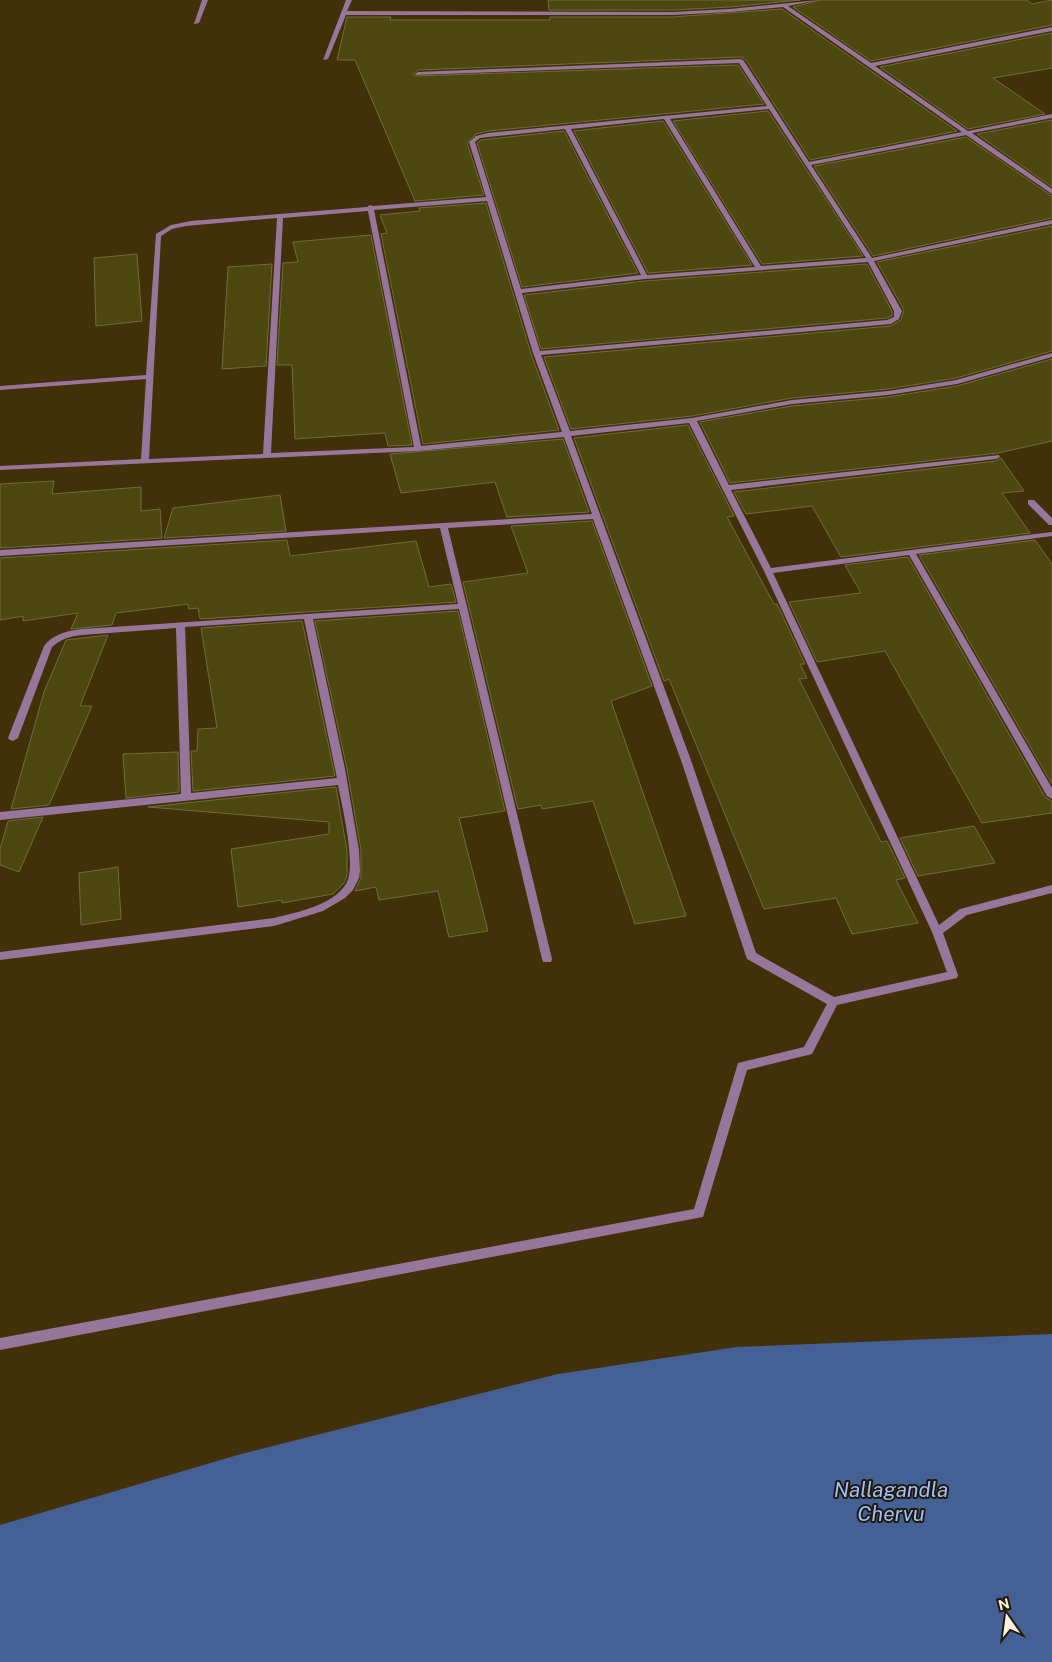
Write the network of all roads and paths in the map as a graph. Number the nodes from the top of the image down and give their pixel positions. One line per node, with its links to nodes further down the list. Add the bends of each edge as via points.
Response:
1 (205, 0): 6 (street)
2 (349, 0): 5 (street)
3 (816, 0): 4 (street)
4 (785, 6): 5 (street, via 621,14); 9 (street)
5 (345, 13): 8 (street)
6 (196, 22)
7 (1052, 29): 9 (street)
8 (325, 59)
9 (870, 65): 15 (street)
10 (418, 74): 11 (street, via 741,61)
11 (771, 107): 13 (street); 16 (street)
12 (1052, 116): 15 (street)
13 (666, 117): 14 (street); 23 (street)
14 (568, 127): 18 (street, via 488,135 472,142); 24 (street)
15 (968, 133): 16 (street); 17 (street)
16 (807, 164): 22 (street)
17 (1052, 192)
18 (490, 199): 19 (street); 25 (street)
19 (370, 207): 20 (street); 32 (street)
20 (280, 217): 28 (street, via 181,224 158,235); 33 (street)
21 (1052, 222): 22 (street)
22 (870, 260): 23 (street); 26 (street, via 898,311 897,318 888,322)
23 (759, 268): 24 (street)
24 (645, 277): 25 (street)
25 (519, 291): 26 (street)
26 (536, 353): 31 (street)
27 (1052, 355): 30 (street, via 957,382 888,393 792,402)
28 (150, 377): 29 (street); 35 (street)
29 (0, 388)
30 (692, 420): 31 (street); 37 (street)
31 (567, 434): 32 (street); 39 (street)
32 (418, 449): 33 (street)
33 (267, 456): 35 (street)
34 (996, 456): 37 (street)
35 (145, 462): 36 (street)
36 (0, 468)
37 (726, 488): 45 (street)
38 (1031, 502): 40 (street)
39 (596, 516): 41 (street); 58 (street, via 687,763 751,956)
40 (1052, 523)
41 (444, 527): 44 (street); 46 (street)
42 (1052, 534): 43 (street)
43 (910, 552): 45 (street); 51 (street)
44 (0, 553)
45 (768, 571): 55 (street)
46 (462, 606): 47 (street); 57 (street)
47 (308, 616): 48 (street); 50 (street)
48 (180, 624): 49 (street, via 76,632 54,640 48,646); 52 (street)
49 (13, 738)
50 (342, 781): 52 (street); 56 (street, via 354,858 354,879 340,898 308,914 274,922)
51 (1052, 796)
52 (186, 797): 53 (street)
53 (0, 816)
54 (1052, 889): 55 (street, via 964,912)
55 (937, 932): 58 (street, via 953,975)
56 (0, 956)
57 (547, 959)
58 (833, 1002): 59 (street, via 808,1051 742,1066 699,1213)
59 (0, 1344)

